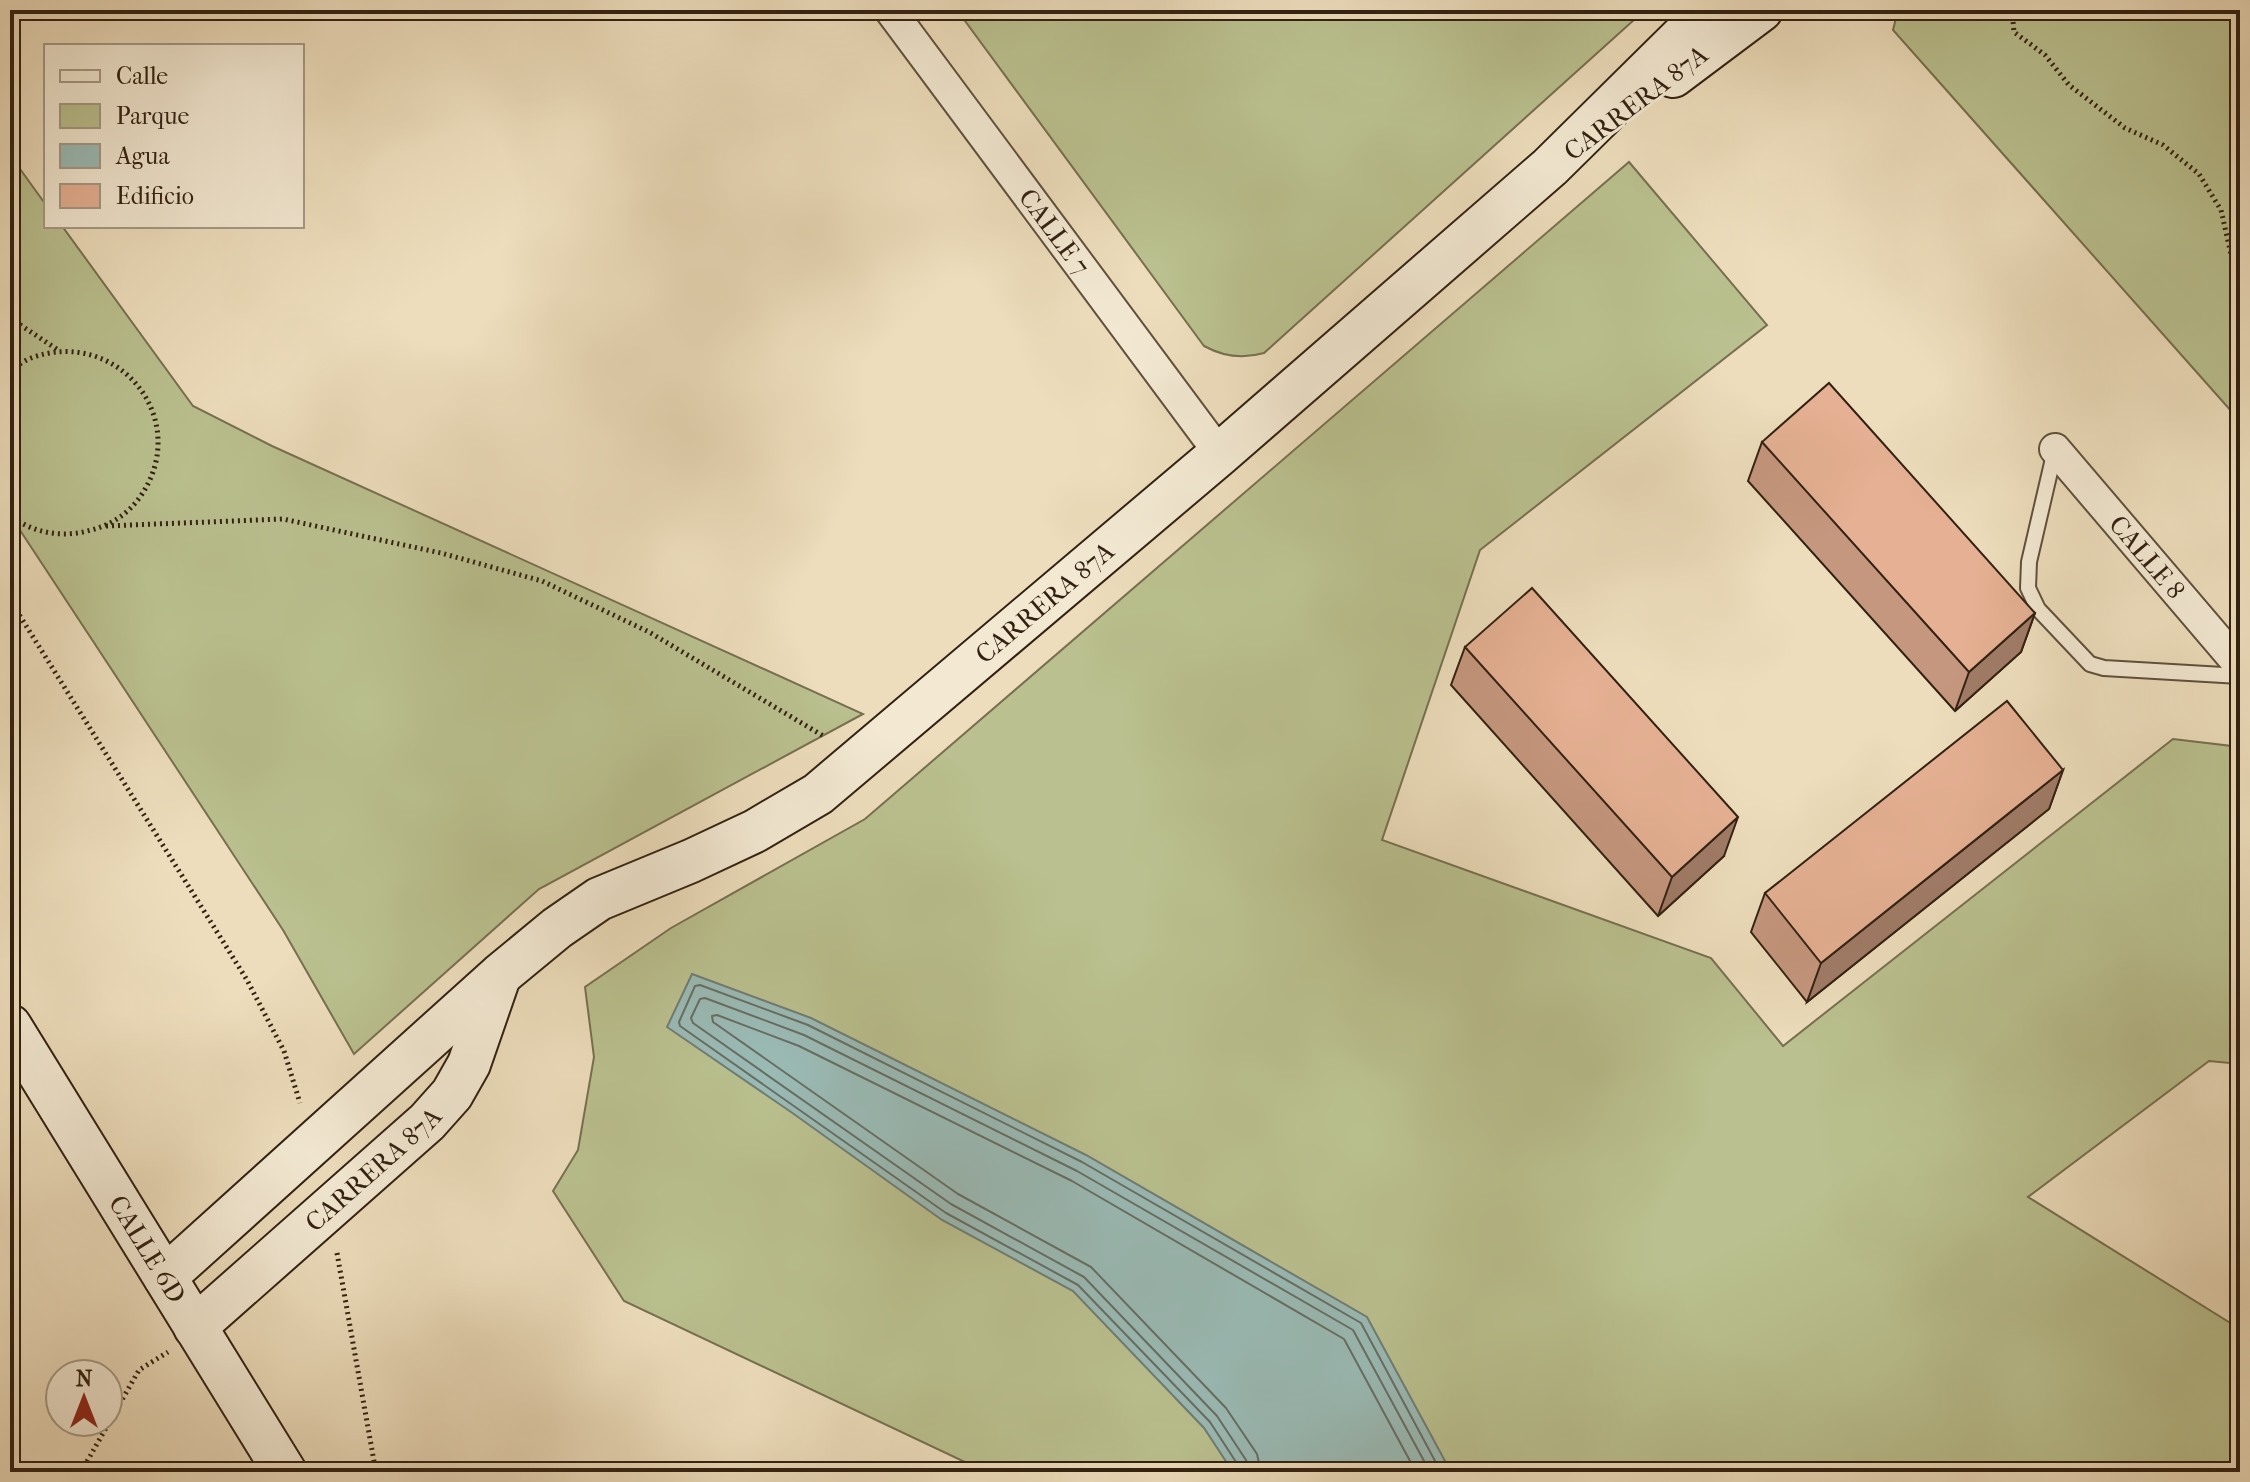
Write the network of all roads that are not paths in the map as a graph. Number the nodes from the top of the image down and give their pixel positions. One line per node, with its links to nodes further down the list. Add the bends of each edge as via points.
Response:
1 (890, 10): 6 (street, CALLE 7)
2 (1709, 10): 4 (street, CARRERA 87A)
3 (1761, 10): 4 (street, CARRERA 87A)
4 (1550, 167): 6 (street, CARRERA 87A)
5 (2055, 449): 7 (street, CALLE 8); 8 (lane, via 2029,562 2028,588 2038,609 2090,664)
6 (1220, 454): 9 (street, CARRERA 87A, via 818,794 755,831 599,899)
7 (2240, 666)
8 (2240, 676)
9 (500, 975): 11 (street, CARRERA 87A); 12 (street, CARRERA 87A, via 469,1064 452,1094 331,1222)
10 (10, 1026): 11 (street, CALLE 6D)
11 (165, 1277): 12 (street, CALLE 6D)
12 (185, 1337): 13 (street, CALLE 6D)
13 (285, 1472)

